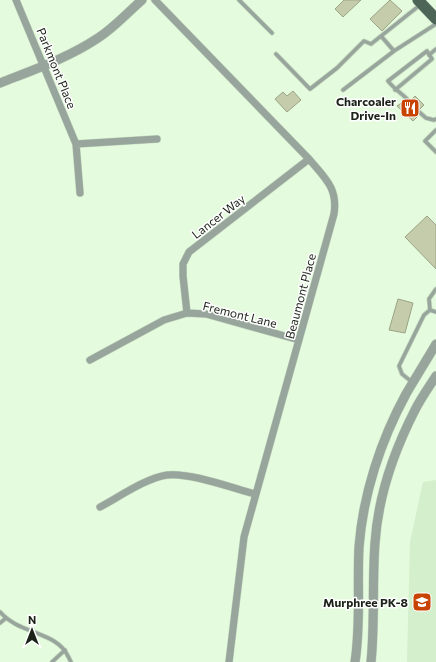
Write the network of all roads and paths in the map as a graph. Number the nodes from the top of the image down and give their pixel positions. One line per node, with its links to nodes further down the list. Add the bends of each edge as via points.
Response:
1 (16, 0): 14 (street, Parkmont Place)
2 (142, 0): 14 (street, via 99,38)
3 (156, 0): 25 (street, Beaumont Place)
4 (239, 0): 8 (lane)
5 (422, 1): 6 (main road); 9 (lane)
6 (436, 19)
7 (436, 24): 11 (lane)
8 (272, 33)
9 (381, 36): 11 (lane); 12 (lane, via 371,44 364,41 337,68 310,89)
10 (436, 49): 13 (lane)
11 (394, 51): 16 (lane)
12 (276, 54)
13 (429, 55): 17 (lane, via 432,59); 17 (lane, via 427,51 388,82)
14 (44, 65): 15 (street); 23 (street, Parkmont Place)
15 (0, 83)
16 (343, 90)
17 (395, 90): 18 (lane)
18 (410, 102)
19 (418, 111): 20 (lane, via 426,118)
20 (436, 119)
21 (436, 130): 24 (lane, via 425,141)
22 (157, 139): 23 (street)
23 (76, 144): 26 (street, Parkmont Place)
24 (436, 152)
25 (309, 159): 30 (street, Lancer Way, via 189,252 183,264); 31 (street, Beaumont Place, via 332,187 335,205)
26 (80, 193)
27 (436, 289): 28 (lane, via 429,299)
28 (430, 310): 29 (lane); 35 (lane, via 424,316 399,366 402,374)
29 (436, 312)
30 (186, 313): 31 (street, Fremont Lane, via 206,314); 33 (street, Fremont Lane, via 164,320)
31 (299, 340): 36 (street, Beaumont Place)
32 (436, 344): 35 (street)
33 (90, 360)
34 (436, 376): 46 (street, via 415,409 394,459 378,513)
35 (413, 383): 45 (street, via 381,450 367,495 359,547 359,636)
36 (255, 494): 37 (street, via 193,477 168,475 148,481); 44 (street, Beaumont Place, via 244,537)
37 (100, 507)
38 (0, 612): 39 (lane)
39 (6, 618): 40 (lane); 41 (lane, via 21,628 54,642)
40 (0, 623)
41 (64, 650): 42 (lane); 43 (lane)
42 (52, 662)
43 (71, 662)
44 (229, 662)
45 (355, 662)
46 (371, 662)

